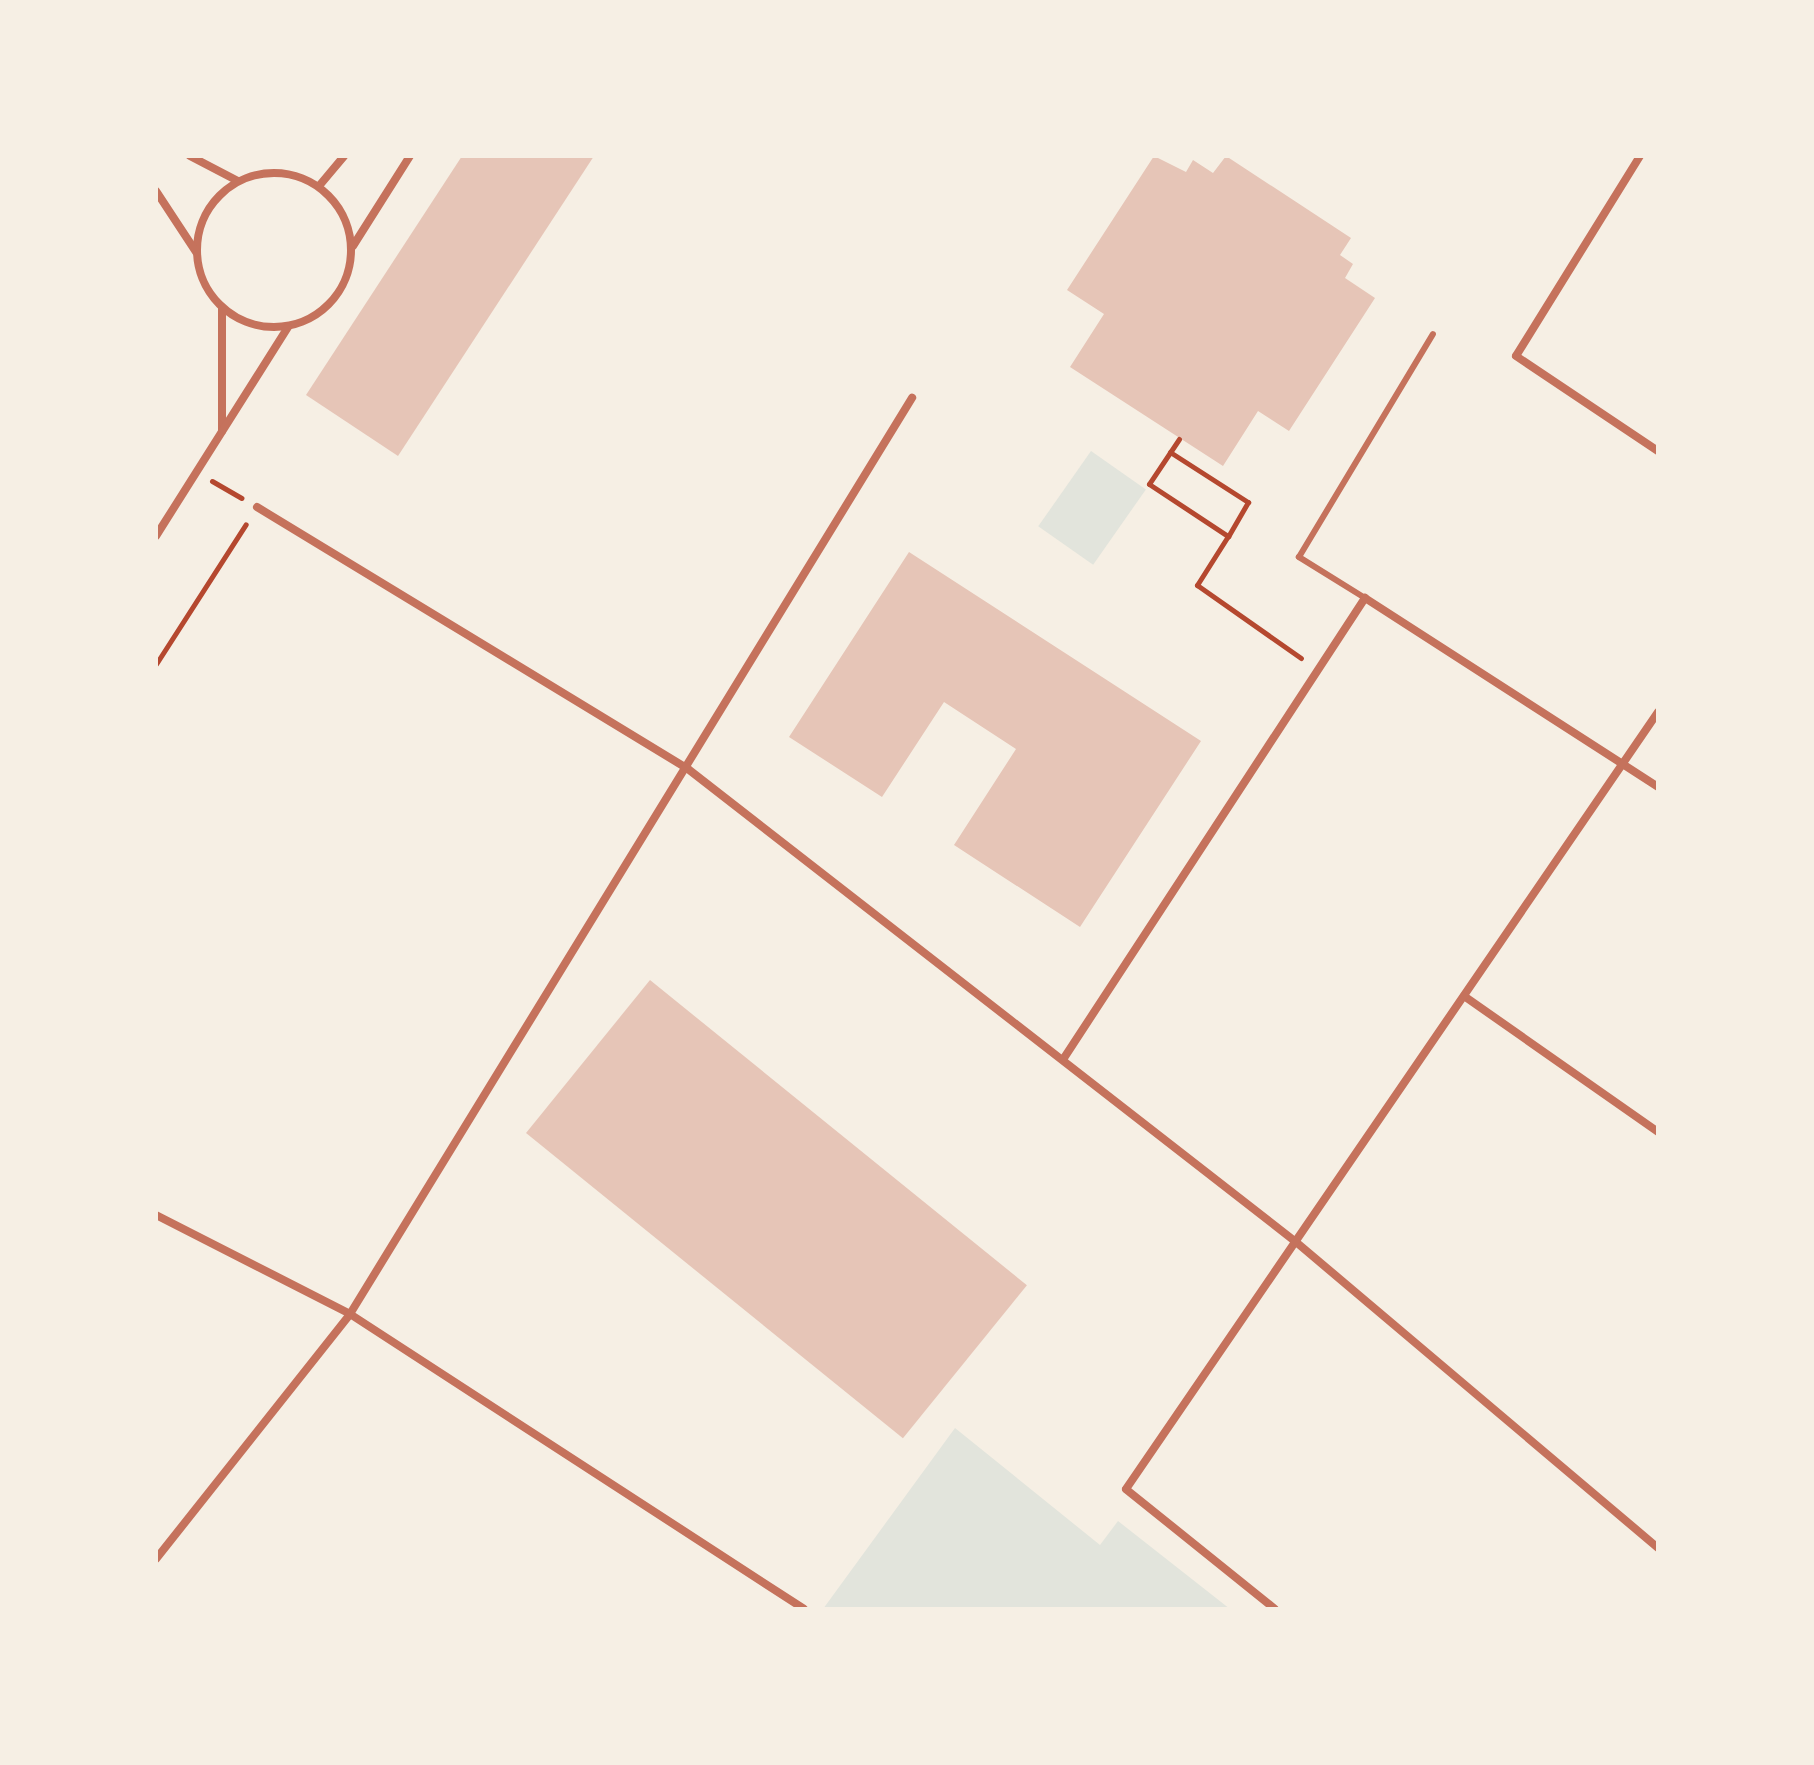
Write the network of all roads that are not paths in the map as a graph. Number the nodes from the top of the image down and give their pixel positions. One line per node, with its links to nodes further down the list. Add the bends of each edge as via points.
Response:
1 (190, 156): 5 (street)
2 (344, 156): 6 (street)
3 (410, 156): 8 (street)
4 (1640, 156): 15 (street, via 1516,356)
5 (238, 181): 6 (street, via 279,172); 9 (street, via 207,210)
6 (319, 186): 8 (street, via 347,224)
7 (156, 191): 9 (street)
8 (352, 247): 11 (street, via 349,269 334,299 309,320)
9 (196, 252): 10 (street, via 204,282)
10 (222, 308): 11 (street, via 242,321); 14 (street)
11 (288, 327): 14 (street)
12 (1433, 334): 18 (lane, via 1299,557)
13 (912, 398): 21 (street)
14 (222, 434): 17 (street)
15 (1658, 451)
16 (257, 507): 21 (street)
17 (156, 536)
18 (1365, 598): 20 (street); 24 (street)
19 (1658, 712): 20 (street)
20 (1623, 763): 22 (street); 23 (street)
21 (688, 769): 24 (street); 28 (street)
22 (1658, 787)
23 (1464, 996): 25 (street); 27 (street)
24 (1064, 1058): 27 (street)
25 (1658, 1132)
26 (156, 1215): 28 (street)
27 (1296, 1242): 29 (street); 32 (street, via 1126,1489)
28 (350, 1314): 30 (street); 31 (street)
29 (1658, 1548)
30 (156, 1559)
31 (804, 1609)
32 (1275, 1609)

